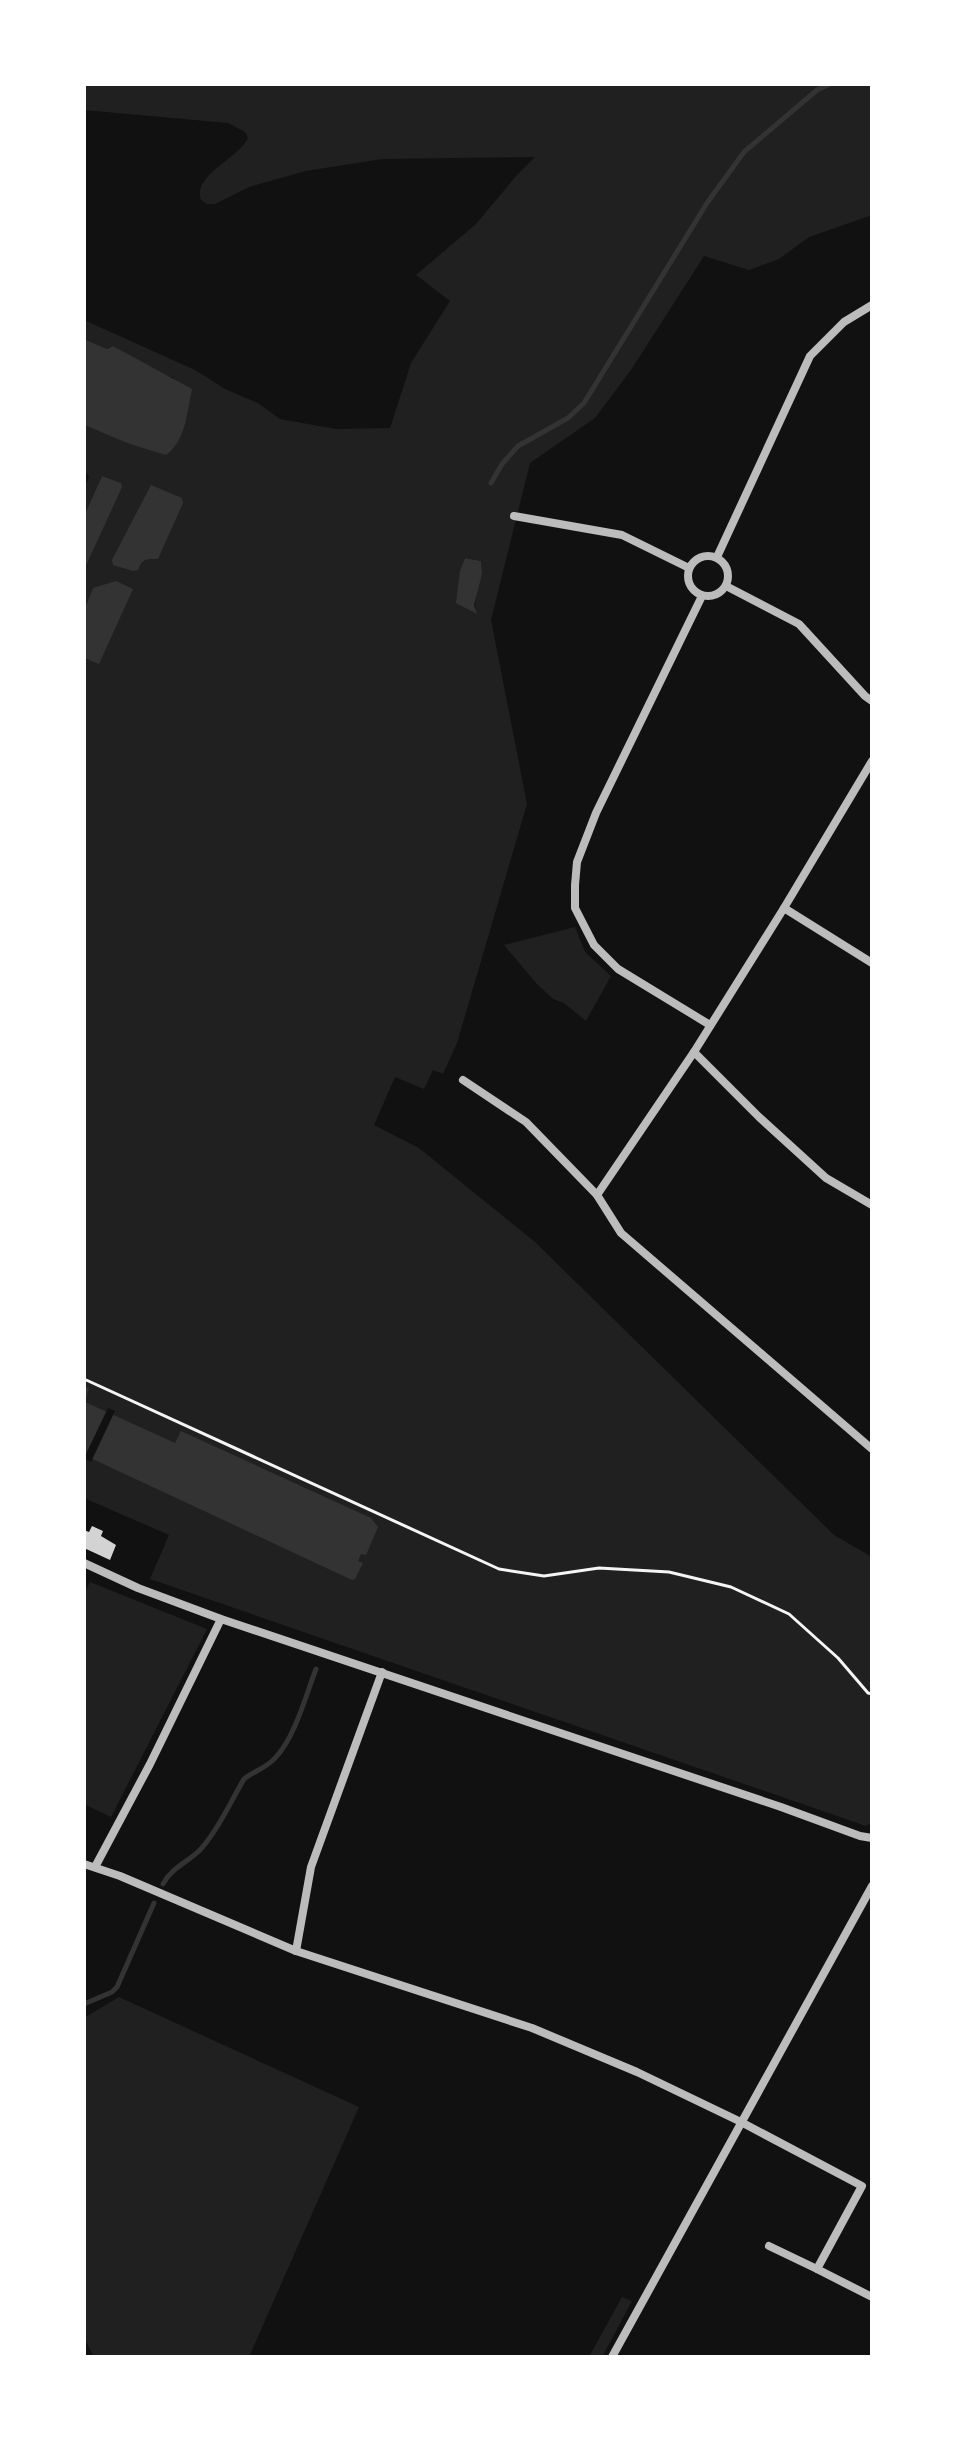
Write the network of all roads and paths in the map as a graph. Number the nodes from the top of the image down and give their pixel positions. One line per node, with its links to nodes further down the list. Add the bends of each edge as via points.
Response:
1 (872, 305): 3 (street, via 844,322 810,356)
2 (514, 516): 4 (street, via 622,535)
3 (717, 557): 4 (street, via 704,556); 5 (street, via 726,567)
4 (689, 568): 6 (street, via 688,582)
5 (726, 586): 6 (street, via 716,595); 7 (street, via 799,624)
6 (702, 596): 11 (street, via 596,813 577,862 575,908 594,945 618,969)
7 (872, 701)
8 (872, 761): 9 (street)
9 (784, 908): 10 (street); 11 (street)
10 (872, 963)
11 (710, 1025): 12 (street)
12 (694, 1052): 14 (street); 15 (street, via 826,1178)
13 (463, 1080): 14 (street, via 526,1122)
14 (597, 1195): 17 (street, via 621,1233)
15 (872, 1205)
16 (84, 1379): 21 (path, via 499,1569 544,1576 599,1568 669,1572 731,1587 789,1614)
17 (872, 1449)
18 (84, 1563): 19 (street)
19 (221, 1619): 20 (street); 24 (street)
20 (382, 1672): 22 (street); 26 (street, via 311,1867)
21 (872, 1694)
22 (872, 1838)
23 (84, 1864): 24 (street)
24 (95, 1867): 26 (street)
25 (872, 1886): 27 (street)
26 (296, 1951): 27 (street, via 532,2028)
27 (741, 2122): 28 (street); 33 (street)
28 (862, 2186): 29 (street); 31 (street)
29 (872, 2191)
30 (769, 2246): 31 (street)
31 (817, 2269): 32 (street)
32 (872, 2297)
33 (612, 2357)

